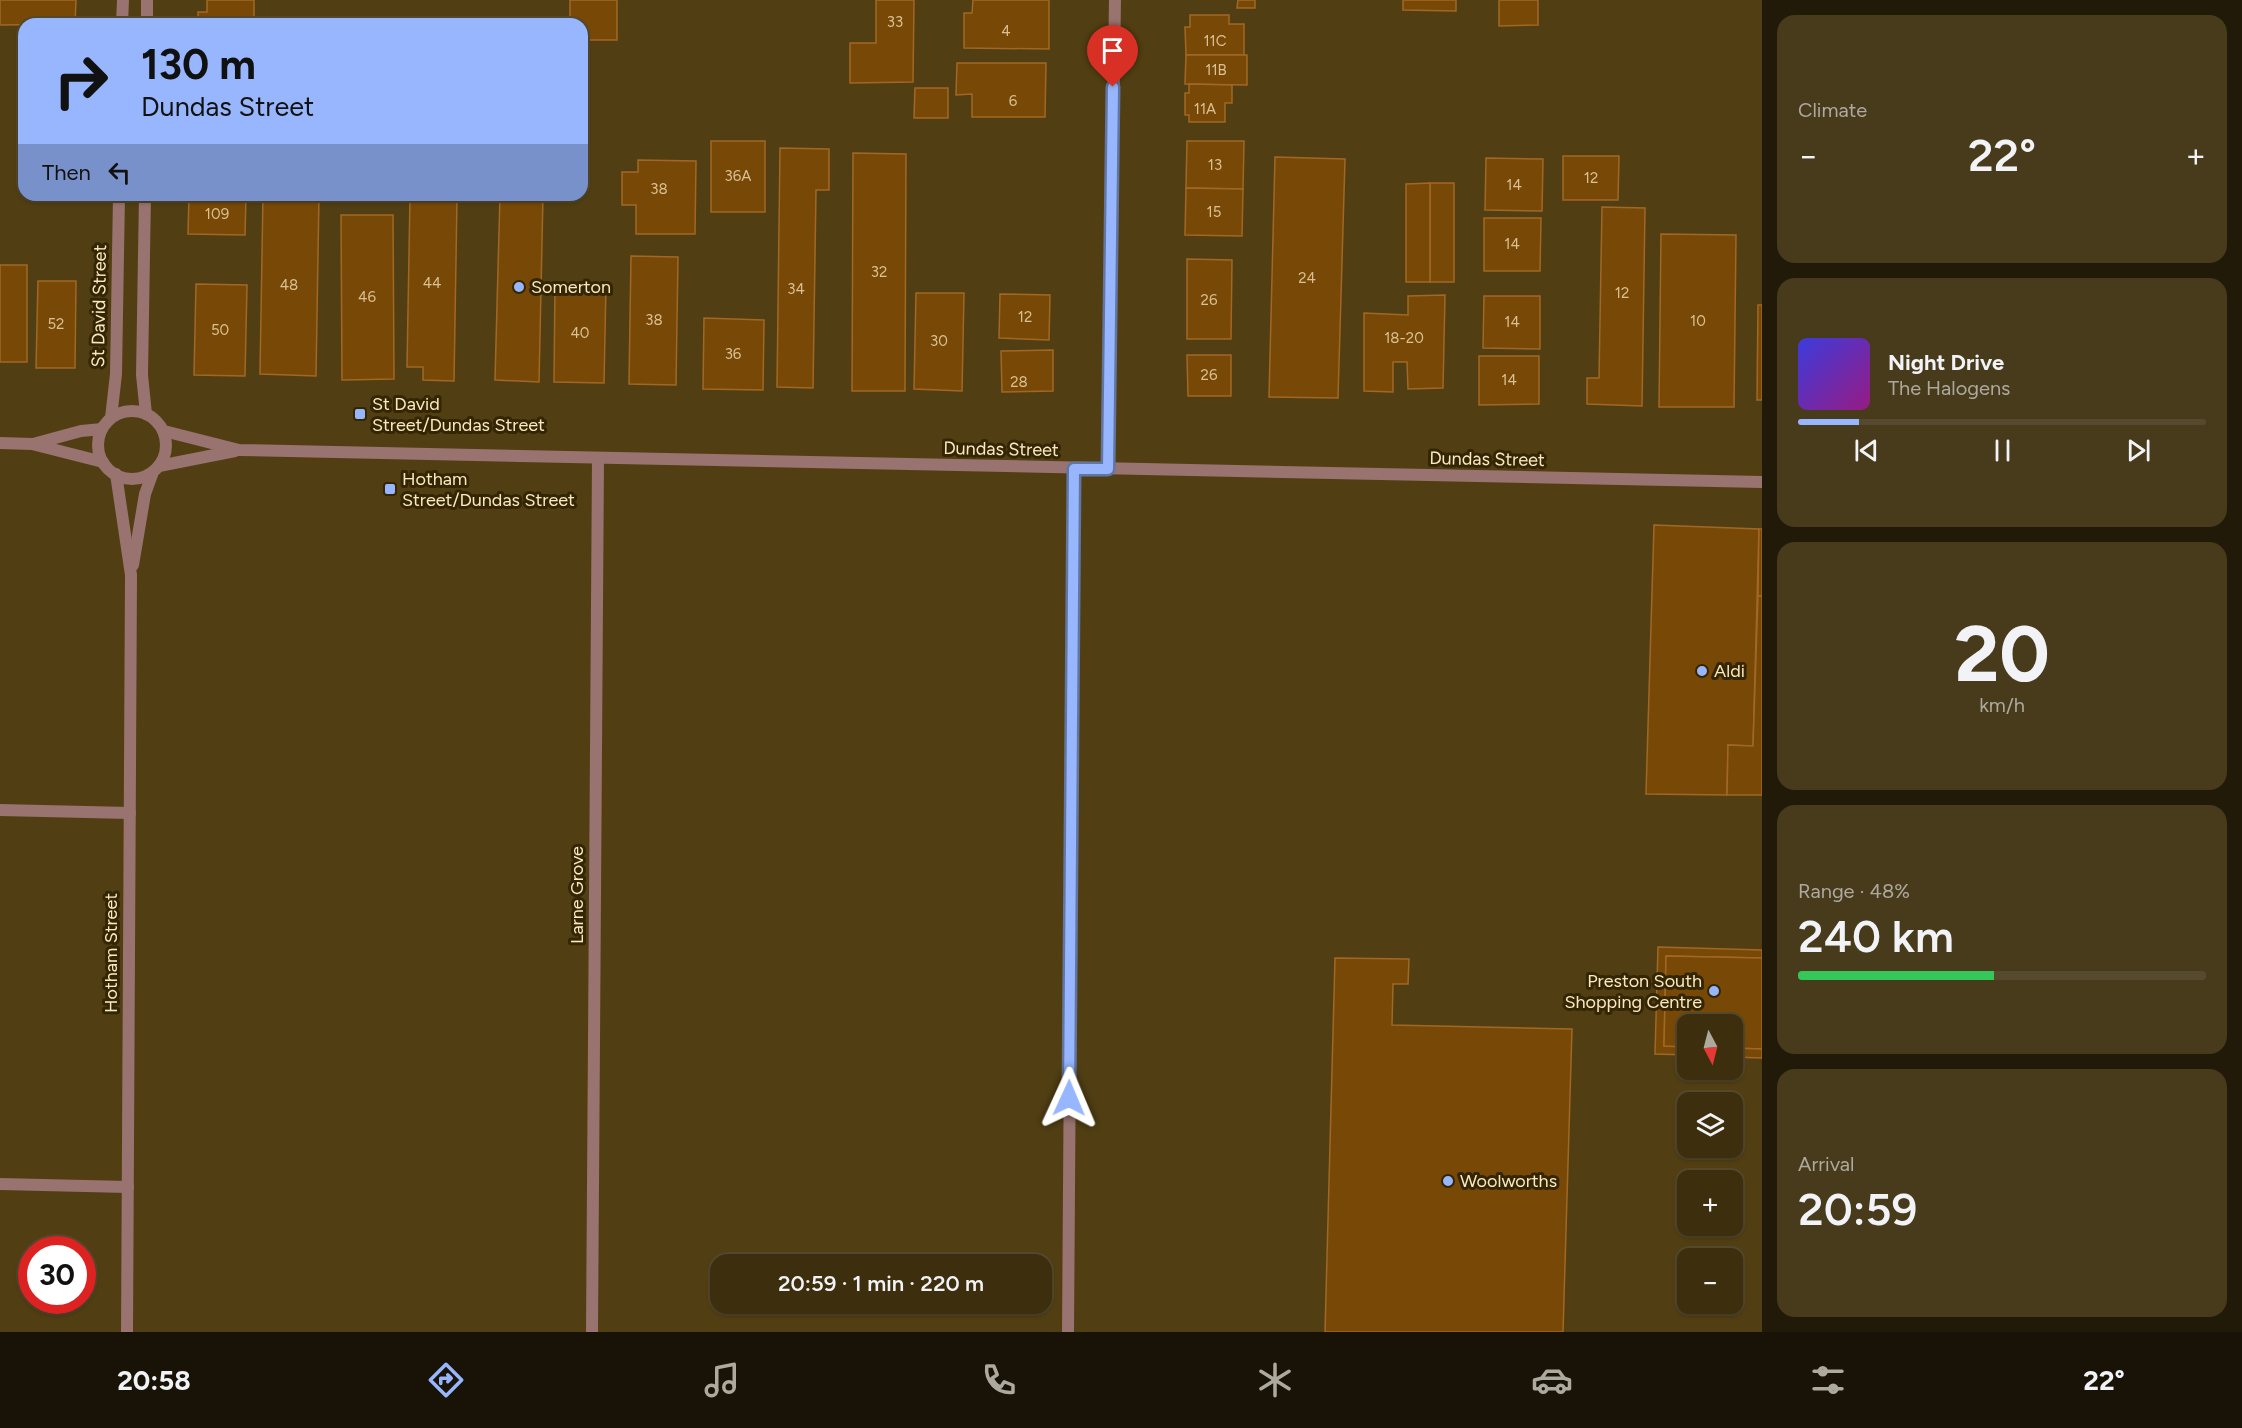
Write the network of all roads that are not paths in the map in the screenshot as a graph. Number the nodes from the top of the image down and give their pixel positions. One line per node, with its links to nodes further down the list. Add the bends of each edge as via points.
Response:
1 (123, 0): 4 (street)
2 (147, 0): 5 (street)
3 (1115, 0): 19 (street)
4 (122, 18)
5 (147, 18)
6 (119, 201): 9 (street, St David Street, via 116,374)
7 (145, 201): 8 (street, via 142,375)
8 (146, 414): 9 (street, via 127,411); 11 (street)
9 (111, 418): 10 (street)
10 (102, 429): 13 (street); 16 (street, via 98,446)
11 (164, 431): 14 (street, Dundas Street); 17 (street, via 166,449)
12 (0, 443): 13 (street)
13 (32, 444): 16 (street)
14 (239, 450): 15 (street, Dundas Street); 17 (street, Dundas Street)
15 (598, 458): 18 (street, Dundas Street); 28 (street, Larne Grove)
16 (103, 462): 20 (street)
17 (156, 469): 20 (street, via 134,479); 22 (street, Hotham Street, via 145,494)
18 (1074, 469): 19 (street, Dundas Street); 29 (street)
19 (1108, 469): 21 (street, Dundas Street)
20 (116, 474): 22 (street, Hotham Street)
21 (1762, 482)
22 (131, 575): 24 (street, Hotham Street)
23 (0, 810): 24 (street)
24 (130, 813): 26 (street, Hotham Street)
25 (0, 1184): 26 (street)
26 (128, 1187): 27 (street, Hotham Street)
27 (127, 1332)
28 (592, 1332)
29 (1068, 1332)

